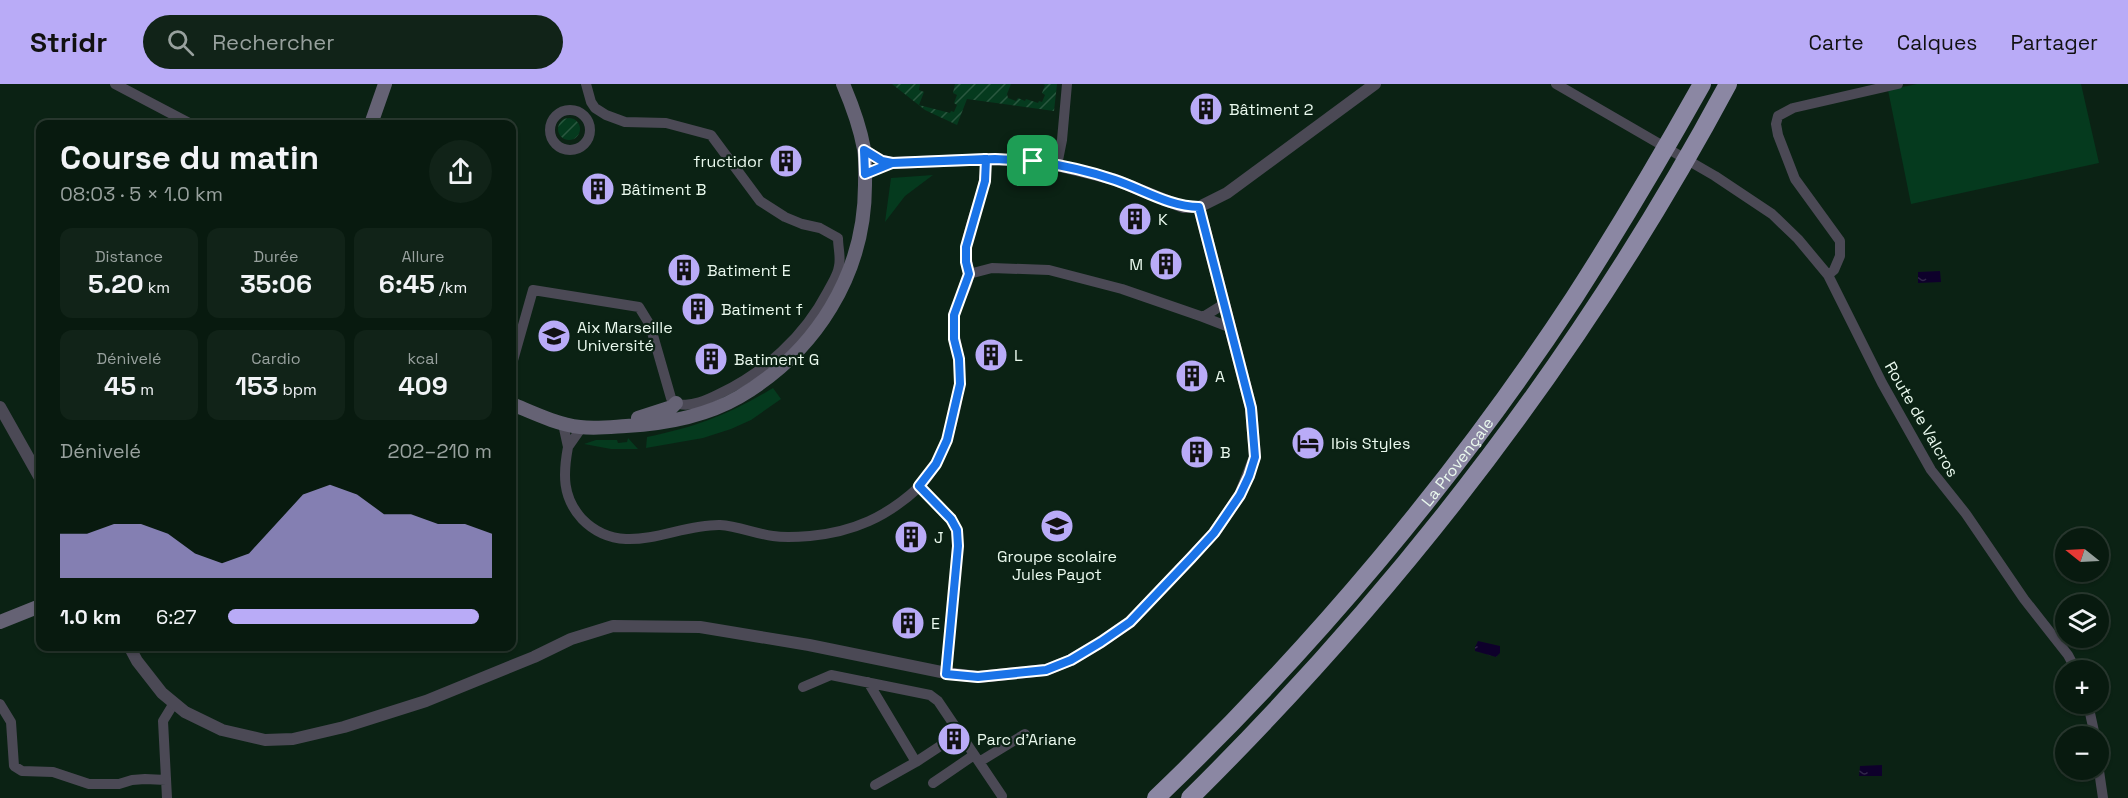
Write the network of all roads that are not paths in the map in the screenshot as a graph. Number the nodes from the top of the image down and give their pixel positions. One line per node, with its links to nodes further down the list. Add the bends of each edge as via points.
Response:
1 (115, 84): 13 (street)
2 (385, 84): 14 (main road)
3 (586, 84): 11 (street)
4 (843, 84): 15 (main road)
5 (1067, 84): 18 (street)
6 (1375, 84): 20 (street, via 1227,193)
7 (1556, 84): 22 (street, Route de Valcros, via 1715,176 1772,214)
8 (1702, 84): 54 (highway, La Provençale, via 1642,190 1573,299 1434,490 1311,637)
9 (1728, 84): 55 (highway, La Provençale, via 1646,228 1497,448 1362,616 1285,702)
10 (1898, 84): 22 (street, via 1793,108 1778,116 1778,135 1795,179 1840,241 1840,256)
11 (595, 108): 12 (street); 27 (street, via 625,122 666,123 711,135 760,201 785,217 838,238 839,266 834,280 798,336 738,384 690,405)
12 (584, 115)
13 (183, 120)
14 (372, 120)
15 (864, 150): 17 (street); 19 (main road)
16 (986, 159): 17 (street); 18 (street); 21 (street, via 985,181 966,247)
17 (892, 163): 19 (street)
18 (1057, 165): 20 (street, via 1113,179 1183,207)
19 (865, 174): 31 (main road, via 863,228 848,276 821,324 780,368 738,398 705,412 648,424)
20 (1199, 207): 23 (street)
21 (969, 274): 24 (street, via 992,268 1049,270 1122,289); 34 (street, via 954,315 960,384 956,404 947,440 936,464)
22 (1828, 275): 38 (street, Route de Valcros, via 1881,383 1931,471)
23 (1224, 304): 24 (street); 25 (street)
24 (1203, 317): 25 (street)
25 (1230, 327): 39 (street, via 1251,408 1255,457 1240,495 1214,533 1130,622 1071,660 1046,670 978,677)
26 (516, 350): 27 (street, via 533,290 639,307 650,326)
27 (674, 400): 31 (main road, via 672,407 651,416)
28 (516, 406): 30 (main road)
29 (0, 407): 33 (street)
30 (563, 424): 31 (main road); 32 (street)
31 (589, 427): 32 (street)
32 (568, 447): 34 (street, via 564,470 573,509 602,534 623,539 721,525 777,537 835,533 870,522)
33 (36, 465)
34 (919, 486): 39 (street, via 957,530)
35 (36, 608): 36 (main road)
36 (0, 622)
37 (132, 651): 42 (street, via 162,693)
38 (2071, 660)
39 (946, 674): 42 (street, via 700,627 613,626 571,639 426,701 293,739 265,740 222,730)
40 (868, 682): 41 (street, via 831,675); 44 (street, via 930,695 938,700); 47 (street)
41 (803, 687)
42 (174, 703): 48 (street, via 163,721)
43 (0, 704): 48 (street, via 11,722 14,766 22,771 52,772 89,784)
44 (960, 733): 46 (street); 47 (street)
45 (1024, 734): 46 (street)
46 (977, 758): 50 (street); 52 (street)
47 (916, 762): 51 (street)
48 (166, 780): 53 (street)
49 (2100, 780): 56 (street)
50 (933, 783)
51 (876, 785)
52 (1002, 796)
53 (167, 798)
54 (1156, 798)
55 (1190, 798)
56 (2103, 798)

